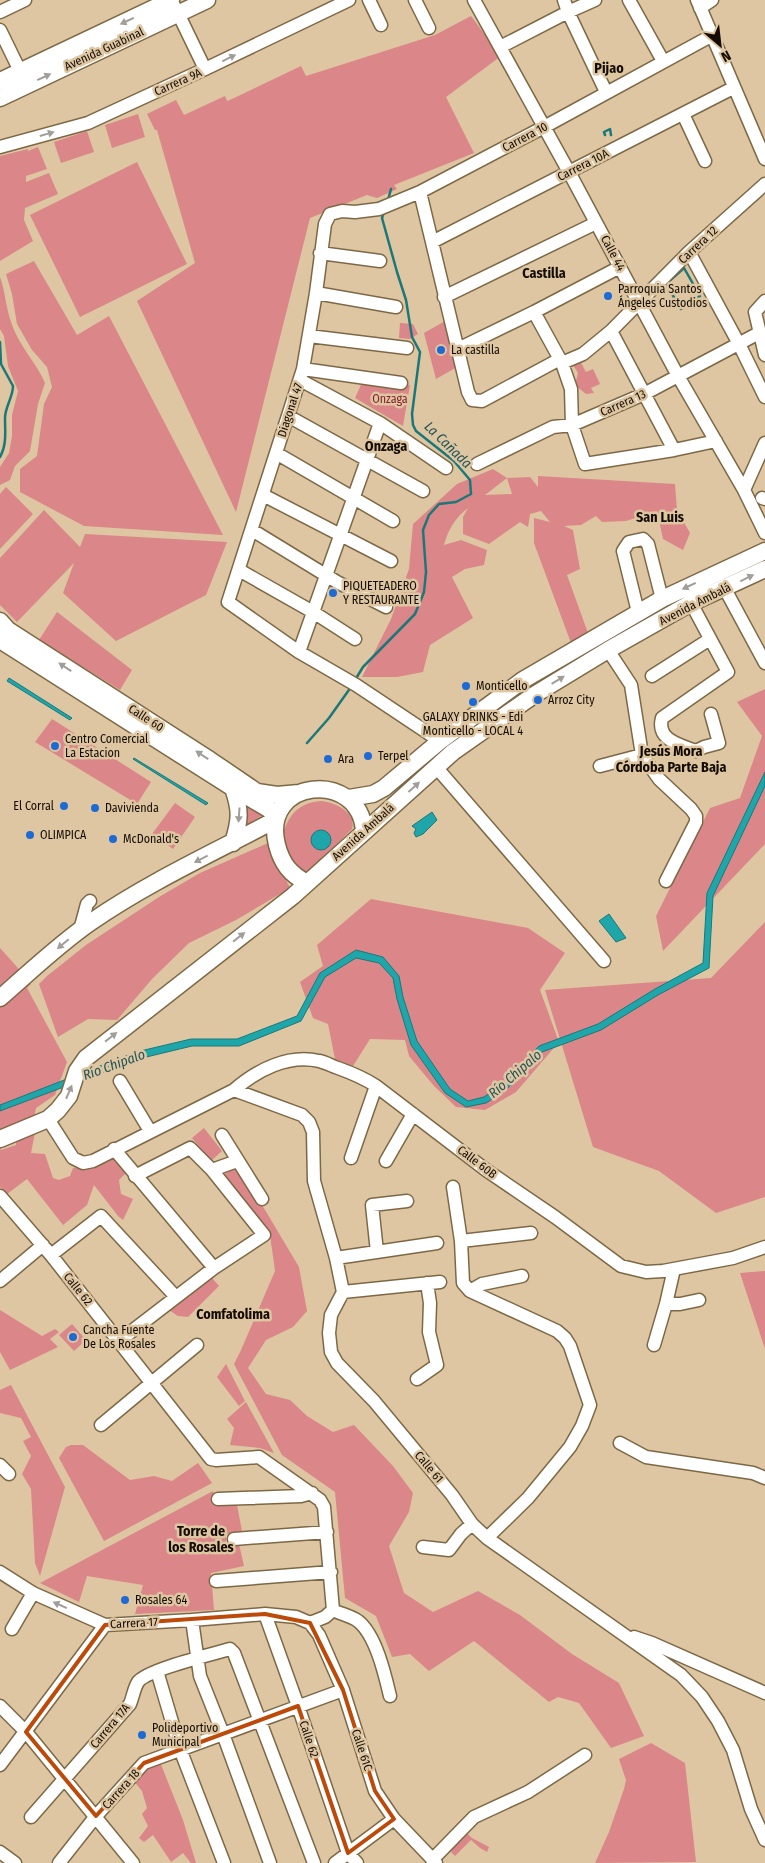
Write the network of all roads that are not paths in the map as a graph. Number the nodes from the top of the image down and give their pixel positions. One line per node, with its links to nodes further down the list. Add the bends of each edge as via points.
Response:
1 (25, 0): 13 (street)
2 (207, 0): 10 (main road, Avenida Guabinal)
3 (349, 0): 20 (street, Carrera 9A, one-way to 3)
4 (369, 0): 14 (street)
5 (415, 0): 15 (street)
6 (474, 0): 18 (street, Calle 44)
7 (595, 0): 12 (street)
8 (630, 0): 19 (street)
9 (712, 0): 11 (street)
10 (174, 4): 20 (street); 21 (main road, Avenida Guabinal, one-way to 21); 25 (main road, Avenida Guabinal, one-way to 10)
11 (698, 4): 17 (street)
12 (566, 6): 18 (street); 24 (street)
13 (0, 12)
14 (381, 25)
15 (430, 28)
16 (0, 30): 21 (street)
17 (711, 36): 19 (street, Carrera 10); 23 (street)
18 (497, 42): 27 (street, Calle 44)
19 (663, 61): 24 (street, Carrera 10)
20 (206, 69): 28 (street, Carrera 9A, one-way to 20, via 88,123)
21 (20, 71): 22 (main road, Avenida Guabinal)
22 (0, 81)
23 (733, 88): 26 (street, Carrera 10A); 29 (street)
24 (606, 92): 27 (street, Carrera 10)
25 (0, 98)
26 (683, 114): 30 (street); 31 (street, Carrera 10A)
27 (544, 127): 31 (street, Calle 44); 33 (street, Carrera 10)
28 (0, 148)
29 (765, 159)
30 (705, 161)
31 (569, 172): 35 (street, Calle 44); 36 (street, Carrera 10A)
32 (765, 184): 37 (street, Carrera 12)
33 (420, 192): 34 (street, Carrera 10, via 379,209); 36 (street)
34 (330, 214): 38 (street, Diagonal 47, via 324,224)
35 (596, 223): 40 (street, Calle 44); 42 (street)
36 (432, 242): 42 (street)
37 (689, 252): 44 (street, Carrera 12); 50 (street)
38 (320, 253): 39 (street); 41 (street, Diagonal 47)
39 (380, 261)
40 (620, 267): 44 (street, Calle 44); 46 (street)
41 (316, 293): 45 (street); 49 (street, Diagonal 47)
42 (444, 297): 52 (street)
43 (765, 301): 48 (street, via 754,312)
44 (639, 302): 47 (street, Carrera 12); 56 (street, Calle 44)
45 (396, 307)
46 (534, 312): 52 (street); 54 (street)
47 (611, 331): 54 (street, Carrera 12, via 583,354); 58 (street)
48 (762, 334): 50 (street, Carrera 13); 53 (street)
49 (309, 336): 51 (street); 55 (street, Diagonal 47)
50 (739, 344): 56 (street, Carrera 13); 59 (street)
51 (407, 348)
52 (458, 349): 54 (street, Carrera 12, via 472,400 482,401)
53 (765, 355)
54 (561, 361): 62 (street, via 571,389)
55 (302, 374): 57 (street); 60 (street, Diagonal 47); 61 (street)
56 (678, 376): 58 (street, Carrera 13); 63 (street, Calle 44)
57 (401, 383)
58 (644, 394): 62 (street, Carrera 13); 65 (street)
59 (765, 397)
60 (288, 416): 66 (street, Diagonal 47); 67 (street)
61 (380, 423): 67 (street); 69 (street)
62 (572, 425): 65 (street, via 585,464); 68 (street, Carrera 13, via 553,427)
63 (716, 441): 65 (street); 70 (street, Calle 44)
64 (765, 443): 70 (street)
65 (674, 450)
66 (276, 453): 72 (street, Diagonal 47); 73 (street)
67 (367, 459): 71 (street); 73 (street)
68 (477, 464)
69 (446, 468)
70 (744, 490): 76 (street, Calle 44)
71 (423, 491)
72 (263, 495): 75 (street, Diagonal 47); 77 (street)
73 (353, 499): 74 (street); 77 (street)
74 (393, 521)
75 (252, 530): 81 (street, Diagonal 47); 82 (street)
76 (765, 533)
77 (340, 536): 79 (street); 82 (street)
78 (765, 551): 84 (main road, Avenida Ambalá, one-way to 84)
79 (390, 562)
80 (765, 569): 83 (main road, Avenida Ambalá, one-way to 80)
81 (239, 570): 87 (street); 94 (street, Diagonal 47, via 228,602)
82 (326, 575): 86 (street); 87 (street)
83 (725, 588): 85 (main road, Avenida Ambalá); 95 (street)
84 (662, 599): 88 (main road, Avenida Ambalá); 88 (street, via 648,544 642,539 629,542 623,551)
85 (691, 603): 91 (street); 93 (main road, Avenida Ambalá)
86 (386, 607)
87 (313, 612): 90 (street); 94 (street)
88 (638, 612): 98 (main road, Avenida Ambalá, via 522,680)
89 (0, 621): 103 (main road, Calle 60, one-way to 89, via 277,795 257,792 8,630)
90 (355, 639)
91 (710, 639): 96 (street); 97 (street, via 728,672 662,718 662,729 671,742 696,751 719,743)
92 (0, 640): 102 (main road, Calle 60)
93 (608, 650): 99 (street, via 631,685); 101 (main road, Avenida Ambalá, one-way to 93, via 534,695)
94 (299, 652): 98 (street)
95 (765, 663)
96 (652, 676)
97 (711, 714)
98 (440, 741): 104 (main road, Avenida Ambalá, via 384,788 373,794)
99 (642, 755): 100 (street); 108 (street, via 659,779 696,816 696,822)
100 (600, 766)
101 (436, 767): 106 (main road, Avenida Ambalá, one-way to 101); 112 (street)
102 (232, 788): 105 (main road, Calle 60); 107 (main road, one-way to 107, via 239,806)
103 (299, 793): 104 (main road, via 328,790); 105 (main road, via 283,805)
104 (349, 798): 106 (main road, via 363,818)
105 (276, 817): 107 (main road); 109 (main road, via 276,841 282,860 290,872)
106 (364, 830): 109 (main road, Avenida Ambalá)
107 (233, 843): 111 (main road, one-way to 111, via 154,883)
108 (666, 881)
109 (307, 883): 118 (main road, Avenida Ambalá, one-way to 109, via 69,1096 77,1071 86,1058)
110 (90, 901): 111 (street)
111 (80, 930): 113 (main road, one-way to 113)
112 (604, 961)
113 (0, 998)
114 (120, 1081): 119 (street)
115 (376, 1086): 116 (street, Calle 60B, via 362,1076 319,1061 294,1060 275,1064 250,1076); 117 (street, Calle 60B); 123 (street)
116 (234, 1090): 119 (street, Calle 60B); 138 (street, via 302,1115 309,1122 313,1132 314,1180)
117 (413, 1114): 125 (street); 140 (street, Calle 60B, via 621,1266 646,1272)
118 (53, 1115): 121 (main road); 122 (street, Calle 60B, via 73,1158 83,1163 93,1161)
119 (150, 1131): 122 (street, Calle 60B)
120 (222, 1135): 124 (street)
121 (0, 1139)
122 (114, 1149): 127 (street)
123 (351, 1158)
124 (237, 1161): 126 (street); 130 (street)
125 (386, 1162)
126 (212, 1170): 127 (street, via 190,1148); 139 (street, via 264,1235)
127 (135, 1176): 139 (street)
128 (453, 1187): 133 (street)
129 (0, 1196): 136 (street, Calle 62)
130 (262, 1199)
131 (407, 1201): 137 (street, via 372,1206)
132 (531, 1233): 133 (street)
133 (461, 1241): 143 (street)
134 (437, 1243): 137 (street)
135 (765, 1247): 140 (street, via 733,1258)
136 (47, 1250): 142 (street); 145 (street, via 101,1216); 148 (street, Calle 62)
137 (377, 1252): 138 (street)
138 (336, 1258): 144 (street)
139 (214, 1268): 145 (street)
140 (674, 1269): 147 (street)
141 (522, 1276): 143 (street)
142 (0, 1281)
143 (467, 1287): 161 (street, via 557,1331 565,1338 589,1400 589,1409 570,1447 528,1498)
144 (343, 1292): 151 (street, via 434,1282 430,1332 437,1364); 159 (street, Calle 61, via 332,1313 329,1333 331,1352 337,1363 433,1471)
145 (176, 1297): 148 (street)
146 (699, 1300): 147 (street)
147 (666, 1304): 150 (street)
148 (119, 1341): 152 (street, Calle 62)
149 (197, 1345): 152 (street)
150 (654, 1345)
151 (417, 1379)
152 (152, 1382): 153 (street); 157 (street, Calle 62, via 207,1454 216,1460 259,1457)
153 (101, 1425)
154 (620, 1443): 155 (street, via 646,1458)
155 (759, 1473): 156 (street)
156 (765, 1478)
157 (312, 1493): 158 (street); 160 (street, via 324,1507)
158 (218, 1499)
159 (472, 1524): 161 (street, Calle 61); 163 (street, via 449,1550)
160 (327, 1532): 162 (street); 165 (street)
161 (487, 1538): 174 (street, Calle 61)
162 (234, 1539)
163 (423, 1547)
164 (0, 1572): 167 (street)
165 (331, 1572): 166 (street); 168 (street)
166 (216, 1581)
167 (33, 1593): 172 (street, one-way to 167); 173 (street)
168 (333, 1610): 171 (street); 179 (street, via 356,1620 367,1631 386,1677)
169 (265, 1614): 170 (street, Carrera 17); 171 (street, Carrera 17, via 296,1617); 181 (street, Calle 62)
170 (192, 1620): 172 (street, Carrera 17); 175 (street)
171 (310, 1623): 177 (street, Calle 61C, via 319,1635)
172 (104, 1624): 183 (street, Carrera 17)
173 (12, 1628)
174 (622, 1634): 178 (street, via 652,1643); 192 (street, Calle 61, via 681,1675 718,1720 733,1750 751,1810)
175 (196, 1659): 176 (street, Carrera 17A); 182 (street, Carrera 17A, via 230,1649); 184 (street)
176 (157, 1671): 185 (street); 188 (street, Carrera 17A, via 137,1683 130,1704)
177 (343, 1690): 181 (street, Carrera 18); 191 (street, Calle 61C, via 375,1791)
178 (765, 1694)
179 (390, 1696)
180 (0, 1706): 183 (street)
181 (298, 1706): 182 (street, Carrera 18); 194 (street, Calle 62)
182 (260, 1720): 184 (street, Carrera 18); 201 (street)
183 (26, 1732): 187 (street, Carrera 17); 188 (street)
184 (223, 1734): 185 (street, Carrera 18); 200 (street)
185 (180, 1749): 189 (street, Carrera 18, via 144,1763); 195 (street)
186 (585, 1755): 196 (street, via 528,1792 474,1817)
187 (0, 1764)
188 (65, 1779): 189 (street); 190 (street, Carrera 17A)
189 (96, 1816): 198 (street, Carrera 18); 199 (street)
190 (31, 1817)
191 (394, 1819): 194 (street); 196 (street, Calle 61C)
192 (765, 1840)
193 (0, 1852): 197 (street)
194 (348, 1853): 202 (street); 203 (street, Calle 62)
195 (219, 1861)
196 (434, 1861)
197 (15, 1863)
198 (59, 1863)
199 (133, 1863)
200 (270, 1863)
201 (314, 1863)
202 (335, 1863)
203 (357, 1863)

